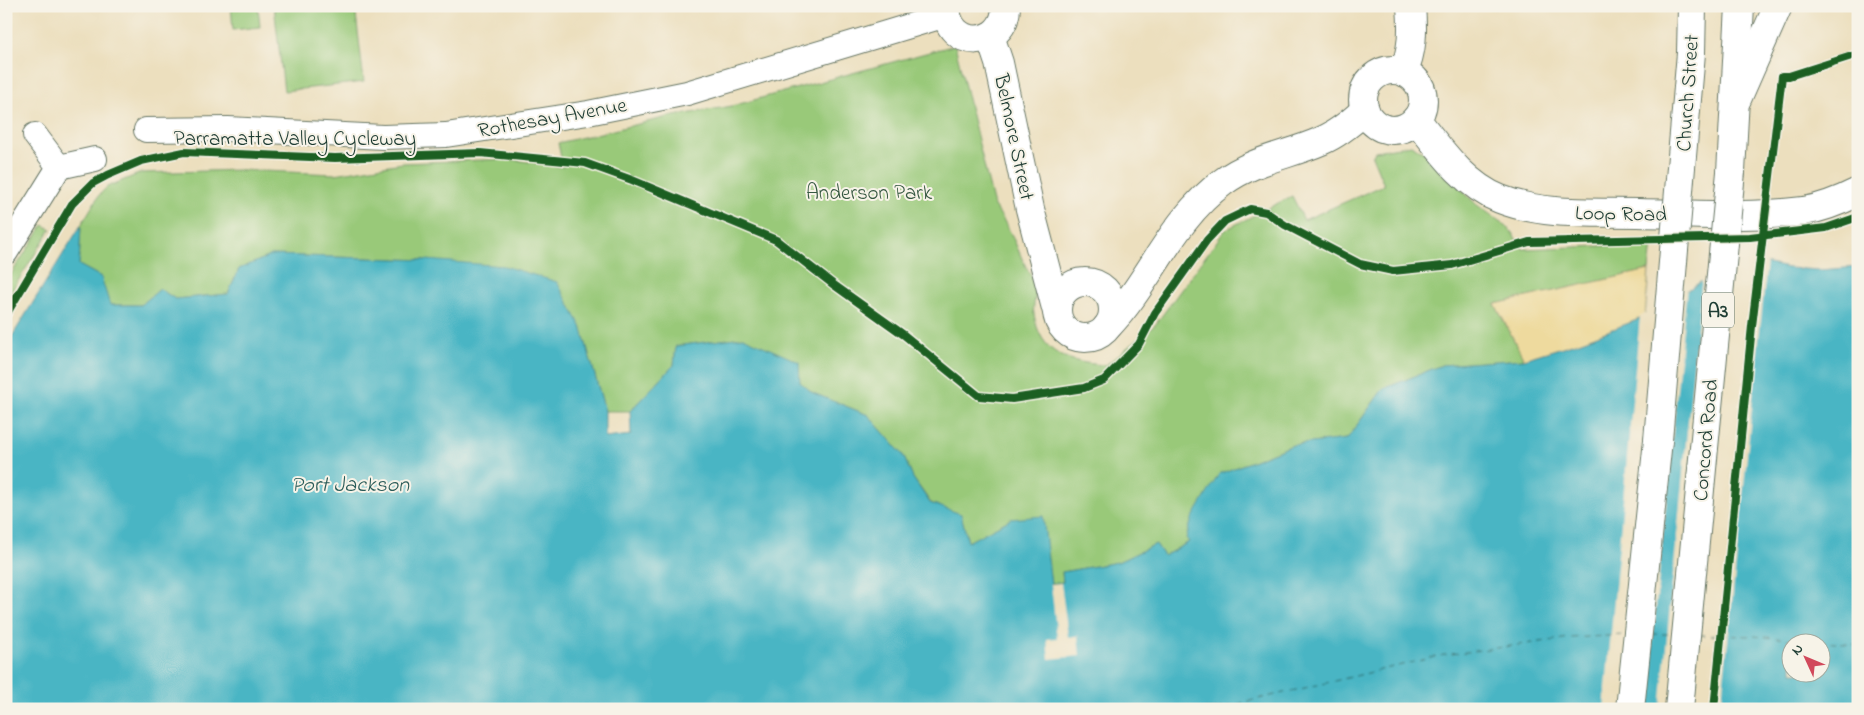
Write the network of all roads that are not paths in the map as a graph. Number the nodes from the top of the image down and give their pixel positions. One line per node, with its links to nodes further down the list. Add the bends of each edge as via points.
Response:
1 (1006, 6): 7 (main road, via 1003,23)
2 (1412, 6): 8 (main road, via 1412,44)
3 (1692, 6): 23 (main road, Church Street / A3, bridge, via 1691,54 1658,440)
4 (1740, 6): 9 (main road, A3)
5 (1778, 6): 9 (main road)
6 (946, 11): 7 (main road, via 950,24 963,37 981,39); 12 (street, Rothesay Avenue, via 687,93 446,135 383,137 228,128)
7 (990, 36): 17 (main road, Belmore Street, via 999,63 1030,209)
8 (1403, 72): 10 (main road, via 1386,71 1374,77 1365,91); 11 (main road, via 1419,84 1423,98)
9 (1737, 99): 24 (main road, Concord Road / A3, bridge)
10 (1365, 110): 11 (main road, via 1372,121 1388,130 1406,127); 19 (main road, via 1322,141 1255,164 1224,180 1186,218)
11 (1416, 119): 16 (main road, Loop Road, via 1458,170 1478,187 1498,199 1524,208 1702,214 1782,212 1806,210)
12 (146, 130)
13 (35, 135): 15 (street)
14 (95, 158): 15 (street)
15 (60, 167): 18 (street)
16 (1858, 192)
17 (1040, 238): 20 (main road, Belmore Street, via 1068,269); 21 (main road, Belmore Street)
18 (6, 252)
19 (1154, 261): 20 (main road, via 1116,281); 22 (main road)
20 (1089, 283): 21 (main road, via 1068,288 1058,303); 22 (main road, via 1108,294 1112,302)
21 (1057, 312): 22 (main road, via 1064,330 1072,335 1091,337)
22 (1107, 328)
23 (1630, 709)
24 (1679, 709)

